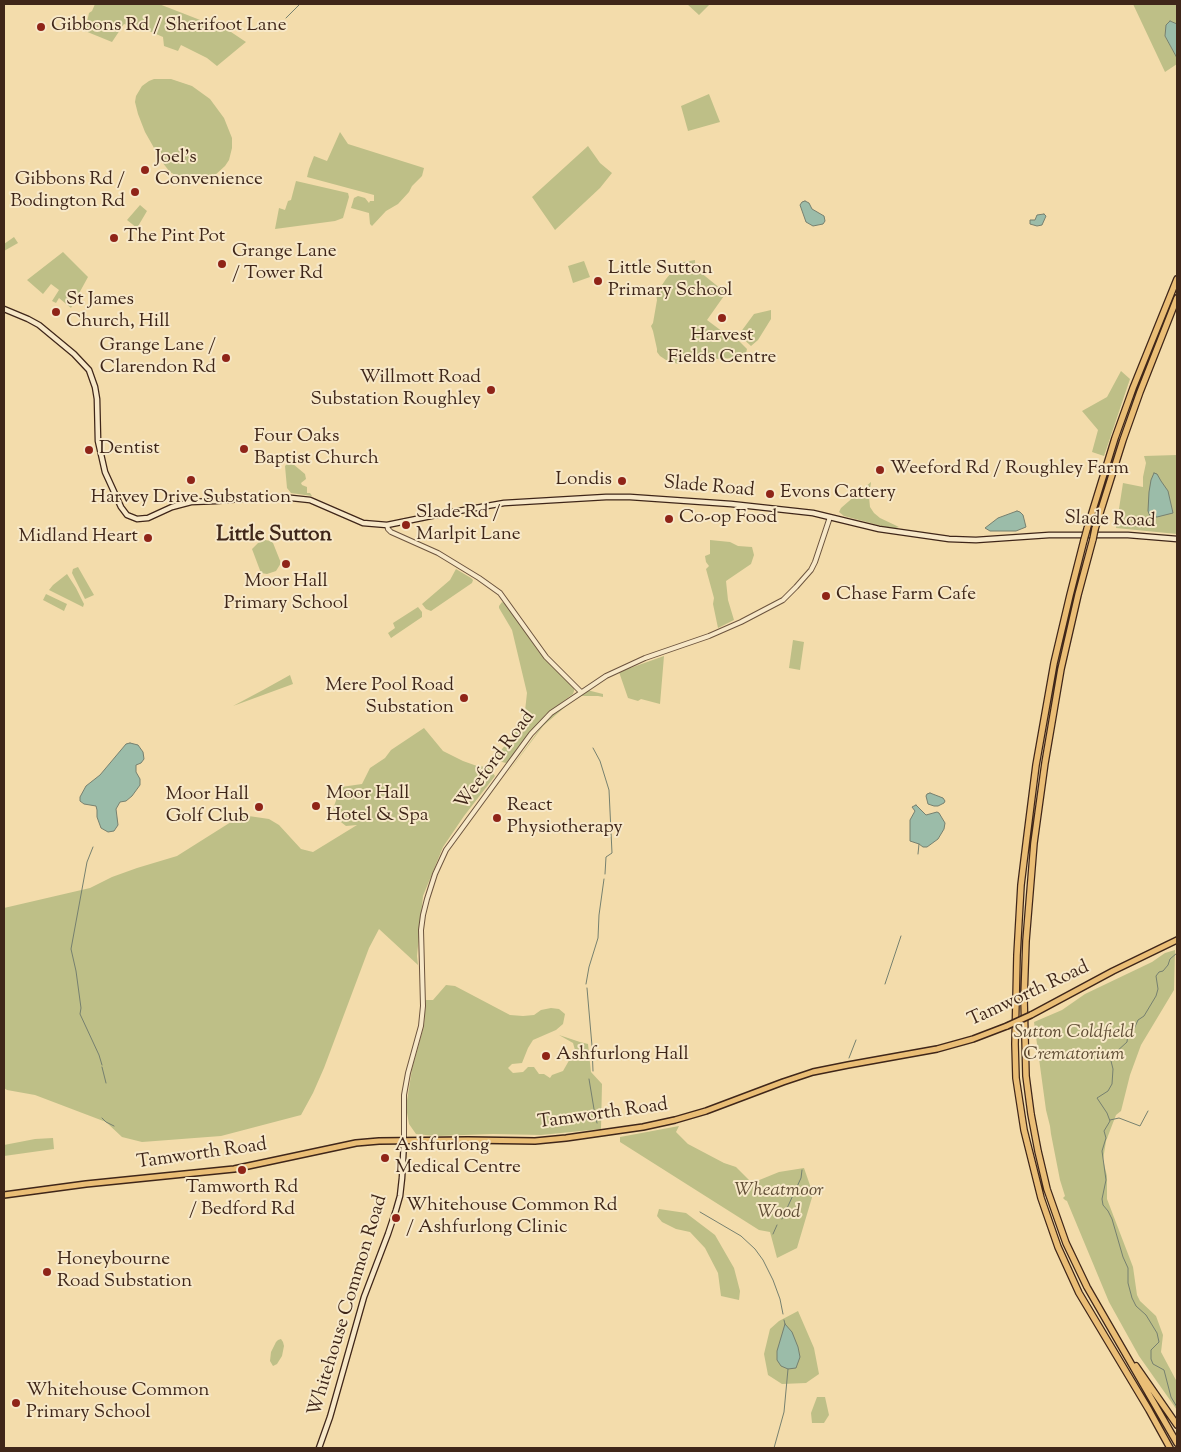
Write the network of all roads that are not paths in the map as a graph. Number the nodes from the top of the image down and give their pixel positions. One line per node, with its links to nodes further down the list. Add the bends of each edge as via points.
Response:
1 (1177, 279): 15 (highway, bridge, via 1115,438 1084,540 1054,663 1026,836 1015,1009 1016,1078 1024,1130 1041,1198 1058,1247 1079,1293)
2 (1177, 298): 11 (highway, bridge, via 1135,408 1078,595 1061,669 1041,788 1026,941 1026,1076 1038,1151 1066,1243)
3 (4, 309): 5 (main road, Slade Road, via 39,325 89,370 97,399 101,456 121,507 133,518 148,518 190,502 282,497 310,500 363,523)
4 (830, 517): 5 (main road, Slade Road, via 731,504 606,497 504,503); 6 (main road, Slade Road, via 879,530 949,539 1049,535); 7 (street, Weeford Road, via 811,570 783,600 710,636 625,666)
5 (387, 525): 7 (street, via 391,532 438,554 500,593 546,657)
6 (1177, 539)
7 (581, 692): 9 (street, Weeford Road, via 551,713 531,734 446,850 435,874 426,898 421,930 423,1006 404,1095)
8 (1177, 940): 9 (main road, Tamworth Road, bridge, via 1031,1015 973,1039 814,1072 706,1111 648,1127 543,1140)
9 (404, 1141): 10 (main road, Tamworth Road, via 356,1144 214,1172); 14 (main road, Whitehouse Common Road, via 396,1210 364,1297)
10 (4, 1195)
11 (1111, 1330): 12 (highway); 13 (highway)
12 (1177, 1425)
13 (1177, 1443)
14 (318, 1448)
15 (1170, 1448)

